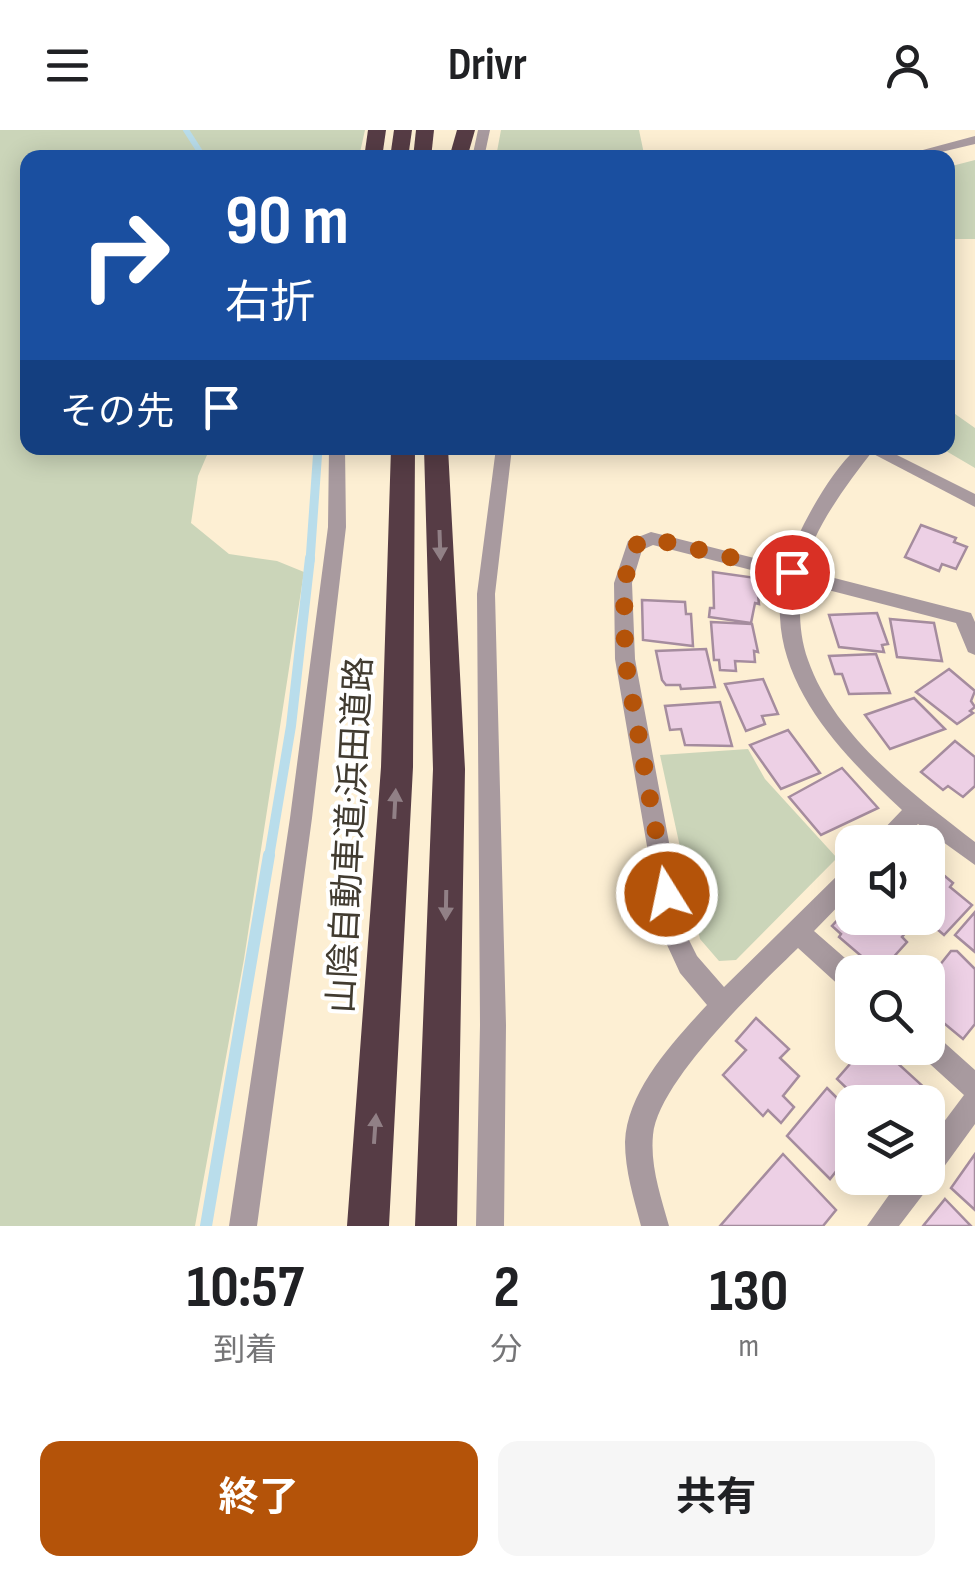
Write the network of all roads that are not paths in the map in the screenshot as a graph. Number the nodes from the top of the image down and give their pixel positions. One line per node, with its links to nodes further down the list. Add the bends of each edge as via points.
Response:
1 (975, 140): 2 (street)
2 (933, 150)
3 (337, 455): 26 (street, via 338,527)
4 (396, 455): 11 (highway)
5 (403, 455): 11 (highway, 山陰自動車道;浜田道路)
6 (438, 455): 28 (highway, one-way to 28, via 449,769)
7 (503, 455): 29 (street, via 486,594)
8 (860, 455): 12 (street)
9 (882, 455): 10 (street)
10 (975, 501)
11 (402, 552): 27 (highway, 山陰自動車道;浜田道路, one-way to 11, via 397,767)
12 (792, 572): 13 (street, via 964,618); 14 (street, via 792,635 810,685 843,737); 20 (street, via 650,538 634,546 624,583 625,659 674,934 696,976)
13 (975, 647)
14 (916, 811): 15 (street); 16 (street)
15 (902, 825)
16 (975, 855)
17 (835, 896): 18 (street)
18 (800, 933): 19 (street); 20 (street)
19 (835, 965)
20 (726, 1006): 30 (street, via 660,1082 641,1121 638,1156)
21 (945, 1061): 22 (street)
22 (975, 1087)
23 (975, 1102): 24 (street)
24 (945, 1142)
25 (905, 1195): 31 (street)
26 (244, 1226)
27 (368, 1226)
28 (436, 1226)
29 (490, 1226)
30 (655, 1226)
31 (881, 1226)

